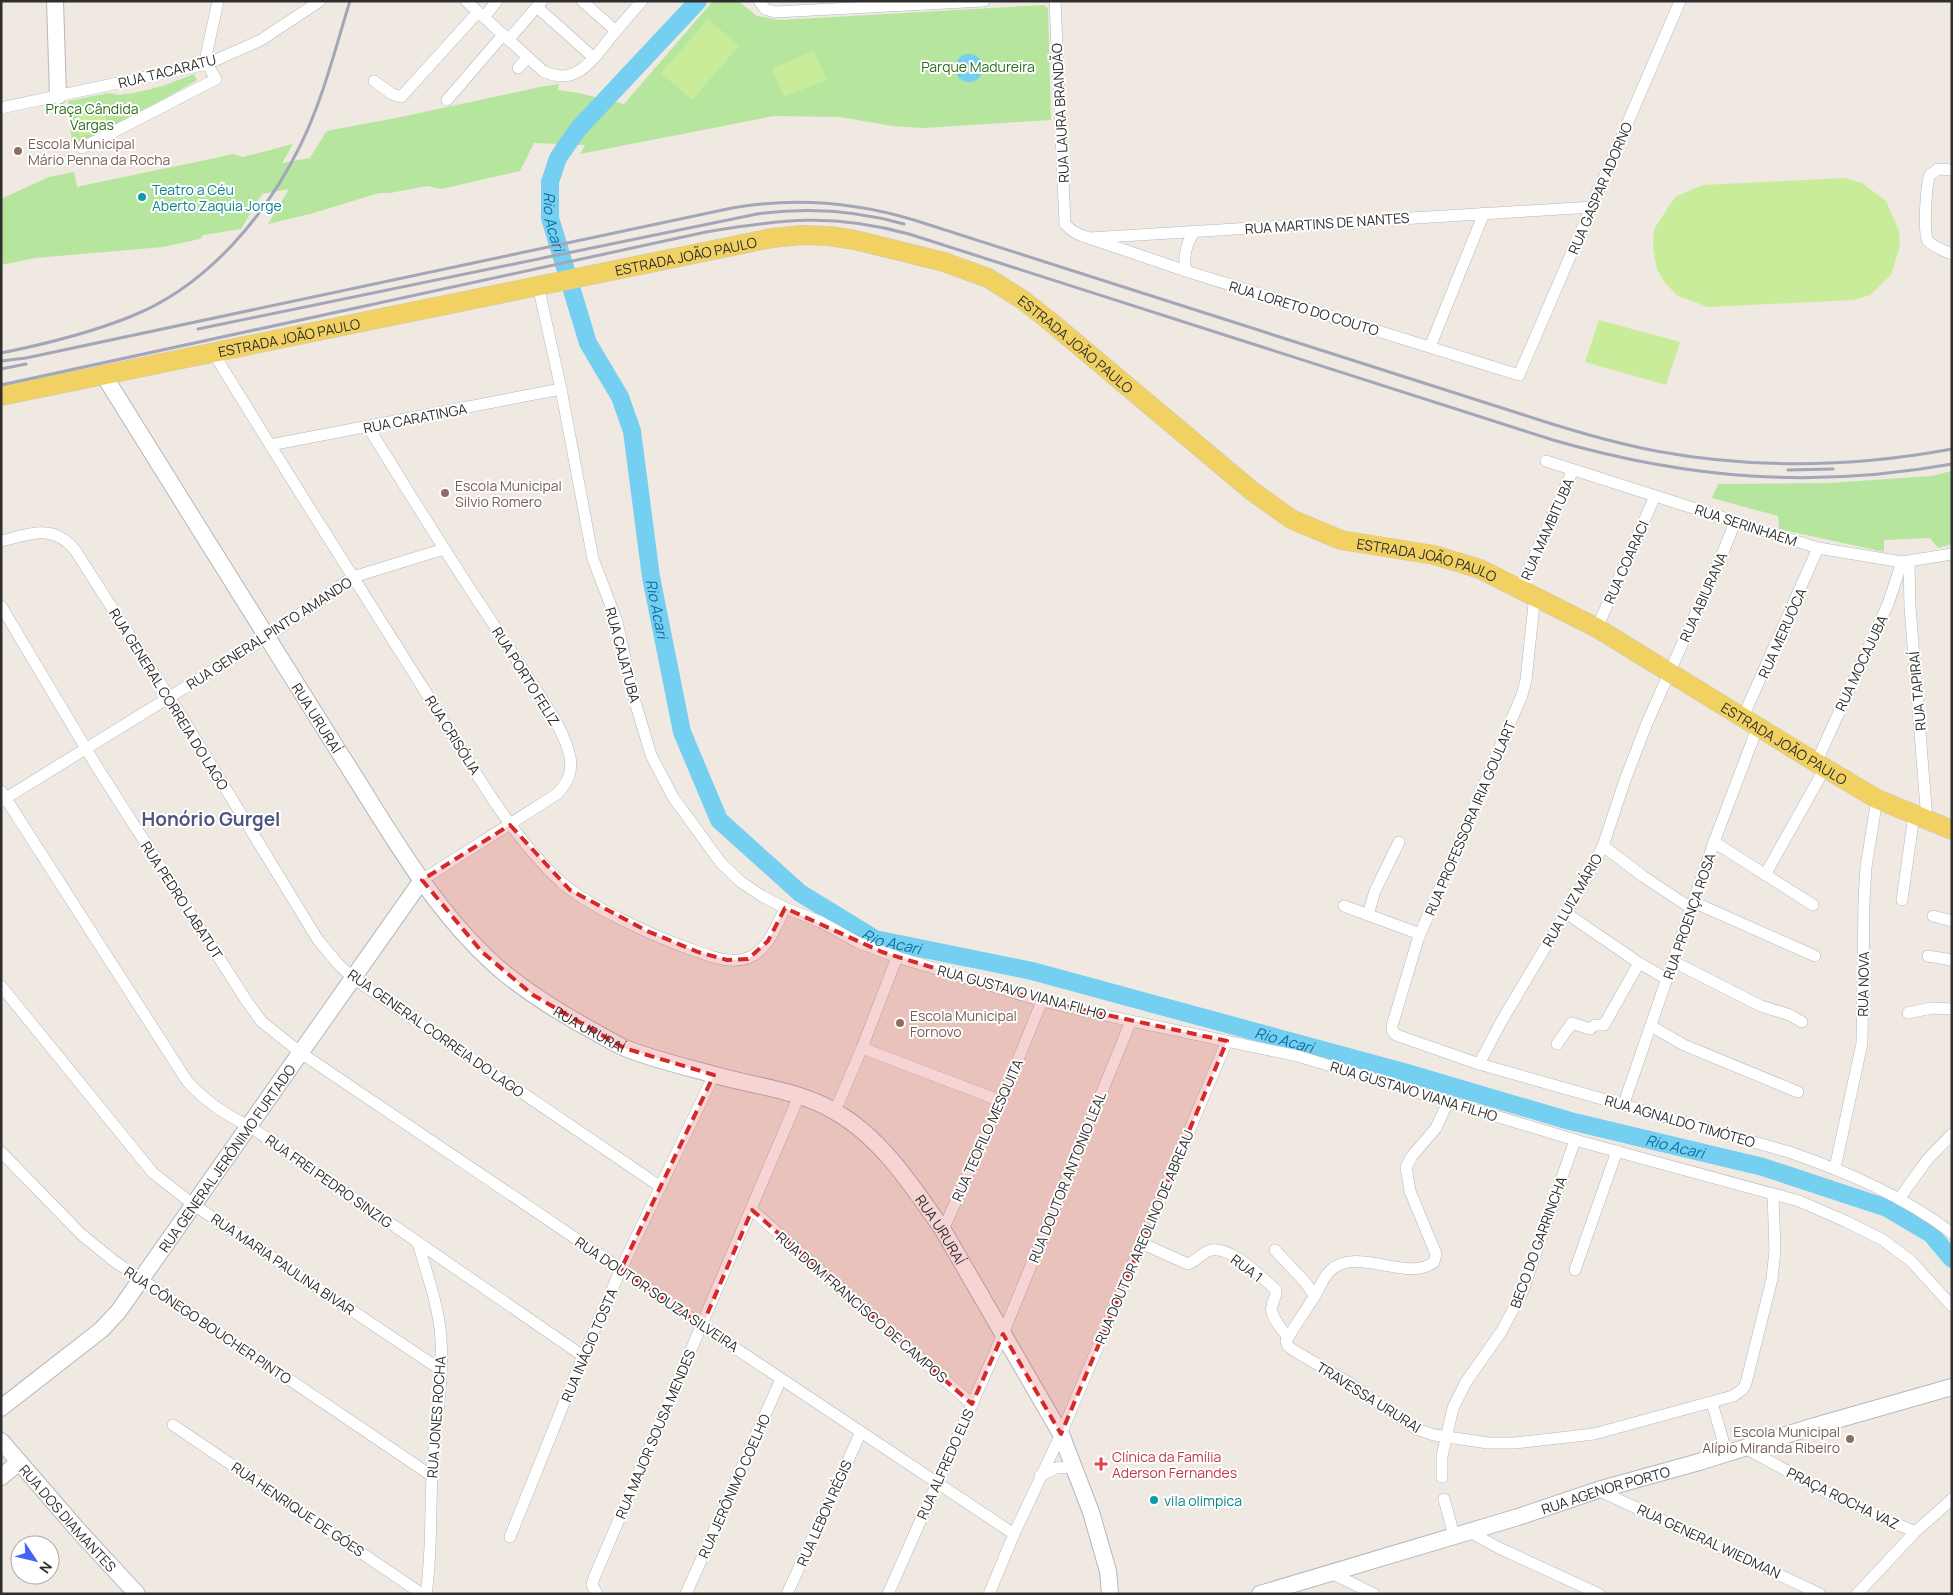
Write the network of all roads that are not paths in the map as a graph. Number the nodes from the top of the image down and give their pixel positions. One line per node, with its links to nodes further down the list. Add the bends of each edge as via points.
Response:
1 (55, 1): 21 (street)
2 (218, 1): 18 (street, via 208,43)
3 (320, 1): 18 (street, RUA TACARATU, via 261,40)
4 (466, 1): 13 (street)
5 (497, 1): 13 (street)
6 (582, 1): 14 (street)
7 (759, 1): 8 (street, via 775,12)
8 (984, 1)
9 (1055, 1): 29 (street, RUA LAURA BRANDÃO, via 1065,224 1074,233)
10 (1680, 1): 26 (street, RUA GASPAR ADORNO)
11 (639, 2): 14 (street)
12 (540, 4): 15 (street); 17 (street)
13 (481, 14): 15 (street); 20 (street, via 401,97)
14 (616, 31): 17 (street)
15 (506, 37): 16 (street); 22 (street)
16 (528, 57): 17 (street, via 558,77 579,71); 19 (street)
17 (594, 58)
18 (207, 64): 21 (street, RUA TACARATU); 24 (street, via 216,79)
19 (518, 68)
20 (374, 81)
21 (58, 96): 23 (street, RUA TACARATU)
22 (447, 100)
23 (1, 108)
24 (82, 148)
25 (1952, 170): 30 (street, via 1938,169 1928,179 1926,237)
26 (1593, 206): 27 (street, RUA MARTINS DE NANTES); 36 (street, RUA GASPAR ADORNO)
27 (1484, 213): 28 (street, RUA MARTINS DE NANTES); 33 (street)
28 (1194, 232): 29 (street, RUA MARTINS DE NANTES); 31 (street, via 1184,256)
29 (1089, 238): 31 (street, RUA LORETO DO COUTO)
30 (1952, 254)
31 (1186, 271): 33 (street, RUA LORETO DO COUTO)
32 (543, 284): 34 (main road, ESTRADA JOÃO PAULO); 37 (street, RUA CAJATUBA); 51 (main road, ESTRADA JOÃO PAULO, via 801,235 855,240 970,270 1003,287 1045,317 1252,491 1291,519 1341,540 1456,560)
33 (1430, 347): 36 (street, RUA LORETO DO COUTO)
34 (213, 352): 35 (main road, ESTRADA JOÃO PAULO); 40 (street, RUA CRISÓLIA)
35 (103, 374): 38 (main road, ESTRADA JOÃO PAULO); 56 (street, RUA URURAÍ)
36 (1519, 375)
37 (561, 389): 39 (street, RUA CARATINGA); 76 (street, RUA CAJATUBA, via 593,559 617,622 650,755 673,798 721,863 741,882)
38 (1, 396)
39 (368, 427): 40 (street, RUA CARATINGA); 47 (street, RUA PORTO FELIZ)
40 (270, 445): 50 (street, RUA CRISÓLIA)
41 (1546, 461): 42 (street, RUA SERINHAEM)
42 (1573, 470): 43 (street, RUA SERINHAEM); 51 (street, RUA MAMBITUBA)
43 (1655, 496): 44 (street, RUA SERINHAEM); 55 (street, RUA COARACI)
44 (1735, 522): 46 (street, RUA SERINHAEM); 57 (street, RUA ABIURANA)
45 (1, 540): 58 (street, RUA GENERAL CORREIA DO LAGO, via 46,533 60,535 68,542)
46 (1818, 548): 49 (street, RUA SERINHAEM); 59 (street, RUA MERUÓCA)
47 (444, 549): 50 (street, RUA GENERAL PINTO AMANDO); 65 (street, RUA PORTO FELIZ, via 558,726 570,758 568,779 557,794)
48 (1952, 554): 49 (street, RUA SERINHAEM)
49 (1906, 562): 52 (street, RUA MOCAJUBA); 54 (street, RUA TAPIRAÍ)
50 (353, 578): 56 (street, RUA GENERAL PINTO AMANDO); 65 (street, RUA CRISÓLIA)
51 (1528, 592): 55 (main road, ESTRADA JOÃO PAULO); 82 (street, RUA PROFESSORA IRIA GOULART, via 1527,673 1522,695)
52 (1888, 604): 54 (street); 61 (street, RUA MOCAJUBA)
53 (1, 606): 60 (street, RUA PEDRO LABATUT)
54 (1910, 607): 64 (street, RUA TAPIRAÍ)
55 (1597, 628): 57 (main road, ESTRADA JOÃO PAULO)
56 (267, 638): 58 (street, RUA GENERAL PINTO AMANDO); 71 (street, RUA URURAÍ)
57 (1670, 672): 59 (main road, ESTRADA JOÃO PAULO); 69 (street, RUA LUIZ MÁRIO, via 1635,752)
58 (169, 698): 60 (street, RUA GENERAL PINTO AMANDO); 89 (street, RUA GENERAL CORREIA DO LAGO, via 318,940)
59 (1751, 722): 61 (main road, ESTRADA JOÃO PAULO); 68 (street, RUA PROENÇA ROSA)
60 (86, 749): 62 (street, RUA GENERAL PINTO AMANDO); 102 (street, RUA PEDRO LABATUT, via 246,1000 262,1022)
61 (1820, 766): 63 (main road, ESTRADA JOÃO PAULO); 70 (street, RUA MOCAJUBA)
62 (3, 796): 111 (street, RUA FREI PEDRO SINZIG, via 188,1081 217,1109)
63 (1877, 799): 64 (main road, ESTRADA JOÃO PAULO); 116 (street, RUA NOVA, via 1865,892 1862,1043)
64 (1920, 818): 66 (main road, ESTRADA JOÃO PAULO); 72 (street, RUA TAPIRAÍ)
65 (510, 825): 71 (street, RUA PORTO FELIZ); 76 (street, RUA CRISÓLIA, via 570,890 629,922 698,952 727,960 748,959 768,941)
66 (1952, 830)
67 (1399, 842): 78 (street, via 1378,884)
68 (1714, 842): 70 (street); 73 (street, RUA PROENÇA ROSA)
69 (1603, 846): 73 (street, via 1644,877); 77 (street, RUA LUIZ MÁRIO)
70 (1765, 874): 74 (street)
71 (422, 880): 89 (street, RUA GENERAL JERÔNIMO FURTADO); 104 (street, RUA URURAÍ, via 452,921 504,973 533,995 624,1048)
72 (1902, 900)
73 (1692, 905): 83 (street); 87 (street, RUA PROENÇA ROSA)
74 (1813, 905)
75 (1344, 906): 78 (street)
76 (785, 908): 81 (street, RUA CAJATUBA)
77 (1566, 913): 88 (street); 103 (street, RUA LUIZ MÁRIO)
78 (1368, 915): 82 (street)
79 (1933, 916): 80 (street)
80 (1952, 921)
81 (820, 922): 85 (street, RUA GUSTAVO VIANA FILHO, via 857,942)
82 (1420, 934): 98 (street, RUA PROFESSORA IRIA GOULART, via 1392,1026)
83 (1815, 956)
84 (1928, 956): 86 (street)
85 (897, 957): 92 (street, RUA GUSTAVO VIANA FILHO); 101 (street)
86 (1952, 960)
87 (1674, 962): 90 (street, RUA PROENÇA ROSA); 96 (street, via 1761,1006)
88 (1639, 963): 90 (street); 100 (street, via 1604,1026 1595,1025 1590,1029 1572,1023)
89 (353, 978): 102 (street, RUA GENERAL JERÔNIMO FURTADO); 117 (street, RUA GENERAL CORREIA DO LAGO)
90 (1667, 979): 97 (street, RUA PROENÇA ROSA)
91 (1, 986): 120 (street, RUA MARIA PAULINA BIVAR, via 152,1173)
92 (1042, 1001): 95 (street, RUA GUSTAVO VIANA FILHO); 107 (street, RUA TEOFILO MESQUITA)
93 (1952, 1009): 94 (street, via 1932,1008)
94 (1908, 1013)
95 (1131, 1021): 99 (street, RUA GUSTAVO VIANA FILHO); 133 (street, RUA DOUTOR ANTONIO LEAL)
96 (1802, 1022)
97 (1651, 1026): 105 (street, via 1684,1045); 109 (street, RUA PROENÇA ROSA)
98 (1396, 1035): 103 (street, RUA AGNALDO TIMÓTEO)
99 (1227, 1041): 108 (street, RUA GUSTAVO VIANA FILHO, via 1298,1056); 125 (street, RUA DOUTOR AREOLINO DE ABREAU)
100 (1557, 1044)
101 (862, 1048): 107 (street); 110 (street)
102 (301, 1053): 111 (street, RUA GENERAL JERÔNIMO FURTADO); 127 (street, RUA DOUTOR SOUZA SILVEIRA)
103 (1479, 1064): 109 (street, RUA AGNALDO TIMÓTEO)
104 (714, 1075): 106 (street, RUA URURAÍ); 117 (street, RUA INÁCIO TOSTA)
105 (1798, 1092)
106 (800, 1096): 110 (street, RUA URURAÍ); 121 (street, RUA MAJOR SOUSA MENDES)
107 (1001, 1101): 122 (street, RUA TEOFILO MESQUITA)
108 (1448, 1102): 113 (street, RUA GUSTAVO VIANA FILHO); 130 (street, via 1436,1128 1406,1167 1410,1191 1436,1254 1434,1262 1409,1268 1353,1261 1341,1263 1330,1271)
109 (1623, 1106): 116 (street, RUA AGNALDO TIMÓTEO)
110 (835, 1111): 122 (street, RUA URURAÍ, via 874,1141)
111 (249, 1126): 120 (street, RUA GENERAL JERÔNIMO FURTADO); 124 (street, RUA FREI PEDRO SINZIG)
112 (1952, 1134): 119 (street, via 1927,1160)
113 (1575, 1140): 114 (street, RUA GUSTAVO VIANA FILHO); 145 (street, BECO DO GARRINCHA, via 1522,1293 1501,1332 1457,1398)
114 (1617, 1151): 118 (street, RUA GUSTAVO VIANA FILHO); 128 (street)
115 (1, 1152): 129 (street, RUA CÔNEGO BOUCHER PINTO, via 82,1234)
116 (1835, 1168): 119 (street, RUA AGNALDO TIMÓTEO)
117 (661, 1187): 127 (street, RUA INÁCIO TOSTA)
118 (1773, 1194): 131 (street, RUA GUSTAVO VIANA FILHO, via 1799,1201 1883,1240 1911,1260); 139 (street, TRAVESSA URURAI, via 1772,1279 1746,1383 1738,1394)
119 (1899, 1199): 123 (street, RUA AGNALDO TIMÓTEO)
120 (194, 1205): 129 (street, RUA GENERAL JERÔNIMO FURTADO); 136 (street, RUA MARIA PAULINA BIVAR)
121 (752, 1210): 132 (street, RUA MAJOR SOUSA MENDES); 140 (street, RUA DOM FRANCISCO DE CAMPOS)
122 (943, 1230): 133 (street, RUA URURAÍ)
123 (1952, 1233)
124 (418, 1243): 135 (street, RUA FREI PEDRO SINZIG); 136 (street, RUA JONES ROCHA, via 436,1310 441,1338)
125 (1141, 1243): 134 (street, RUA 1, via 1188,1264 1203,1253 1217,1250 1243,1262 1276,1290 1272,1310); 144 (street, RUA DOUTOR AREOLINO DE ABREAU)
126 (1275, 1250): 130 (street)
127 (622, 1269): 132 (street, RUA DOUTOR SOUZA SILVEIRA); 135 (street, RUA INÁCIO TOSTA)
128 (1575, 1270)
129 (141, 1281): 141 (street, RUA GENERAL JERÔNIMO FURTADO, via 101,1330); 151 (street, RUA CÔNEGO BOUCHER PINTO)
130 (1315, 1296): 134 (street)
131 (1952, 1306)
132 (702, 1326): 137 (street, RUA DOUTOR SOUZA SILVEIRA); 167 (street, RUA MAJOR SOUSA MENDES, via 594,1578 592,1585)
133 (1003, 1334): 140 (street, RUA ALFREDO ELIS); 144 (street, RUA URURAÍ)
134 (1288, 1338): 145 (street, TRAVESSA URURAI, via 1286,1344 1289,1348 1349,1383 1394,1415 1424,1433)
135 (583, 1356): 162 (street, RUA INÁCIO TOSTA)
136 (441, 1370): 151 (street, RUA JONES ROCHA)
137 (781, 1379): 143 (street, RUA DOUTOR SOUZA SILVEIRA); 168 (street, RUA JERÔNIMO COELHO)
138 (1952, 1387): 147 (street, RUA AGENOR PORTO)
139 (1712, 1403): 145 (street, TRAVESSA URURAI, via 1594,1434 1515,1443); 148 (street)
140 (972, 1404): 155 (street, RUA ALFREDO ELIS)
141 (1, 1408)
142 (174, 1424): 165 (street, RUA HENRIQUE DE GÓES)
143 (861, 1432): 155 (street, RUA DOUTOR SOUZA SILVEIRA); 169 (street, RUA LEBON RÉGIS)
144 (1061, 1434): 150 (street, RUA URURAÍ); 152 (street, RUA DOUTOR AREOLINO DE ABREAU)
145 (1445, 1437): 154 (street, BECO DO GARRINCHA)
146 (1, 1441): 149 (street, RUA DOS DIAMANTES)
147 (1745, 1448): 148 (street, RUA AGENOR PORTO); 159 (street, PRAÇA ROCHA VAZ, via 1826,1492)
148 (1727, 1454): 156 (street, RUA AGENOR PORTO)
149 (19, 1462): 153 (street); 164 (street, RUA DOS DIAMANTES)
150 (1074, 1467): 152 (street, via 1056,1468); 172 (street, RUA URURAÍ, via 1108,1571)
151 (432, 1476): 166 (street, RUA JONES ROCHA, via 432,1539)
152 (1040, 1476): 161 (street, RUA DOUTOR AREOLINO DE ABREAU)
153 (1, 1477)
154 (1442, 1477)
155 (937, 1483): 161 (street, RUA DOUTOR SOUZA SILVEIRA); 170 (street, RUA ALFREDO ELIS)
156 (1598, 1490): 160 (street, RUA AGENOR PORTO); 176 (street, RUA GENERAL WIEDMAN)
157 (1444, 1499): 160 (street)
158 (1952, 1499): 159 (street)
159 (1915, 1532): 177 (street)
160 (1461, 1533): 163 (street, RUA AGENOR PORTO); 175 (street)
161 (1014, 1534): 171 (street, RUA DOUTOR AREOLINO DE ABREAU)
162 (510, 1537)
163 (1331, 1573): 173 (street, RUA AGENOR PORTO); 174 (street)
164 (137, 1594)
165 (422, 1594)
166 (426, 1594)
167 (597, 1594)
168 (686, 1594)
169 (787, 1594)
170 (888, 1594)
171 (989, 1594)
172 (1110, 1594)
173 (1260, 1594)
174 (1374, 1594)
175 (1599, 1594)
176 (1820, 1594)
177 (1857, 1594)

